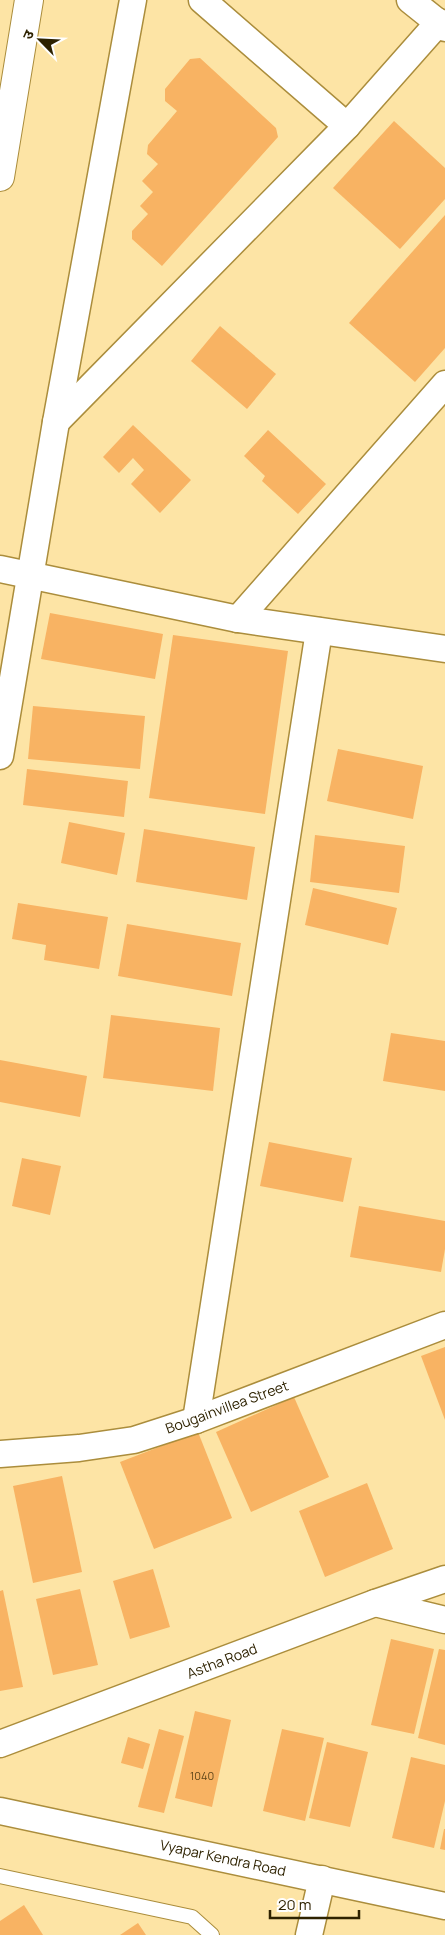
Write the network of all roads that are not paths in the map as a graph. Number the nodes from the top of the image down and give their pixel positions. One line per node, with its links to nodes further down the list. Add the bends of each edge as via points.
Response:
1 (29, 0): 7 (main road)
2 (133, 0): 9 (street)
3 (202, 0): 6 (street)
4 (410, 0): 5 (street)
5 (442, 25): 6 (street)
6 (347, 126): 9 (street)
7 (0, 177)
8 (445, 384): 12 (street)
9 (56, 422): 11 (street)
10 (0, 569): 11 (street)
11 (32, 576): 12 (street); 15 (street)
12 (238, 619): 13 (street)
13 (319, 631): 14 (street); 17 (street)
14 (445, 649)
15 (0, 756)
16 (445, 1324): 17 (street, Bougainvillea Street)
17 (196, 1420): 18 (street, Bougainvillea Street, via 134,1440)
18 (0, 1454)
19 (445, 1579): 20 (street, Astha Road)
20 (375, 1603): 21 (street); 22 (street, Astha Road)
21 (445, 1620)
22 (0, 1744)
23 (0, 1811): 25 (street, Vyapar Kendra Road)
24 (0, 1876): 27 (lane, via 192,1917)
25 (322, 1879): 26 (street, Vyapar Kendra Road); 28 (street)
26 (445, 1906)
27 (212, 1935)
28 (309, 1935)

